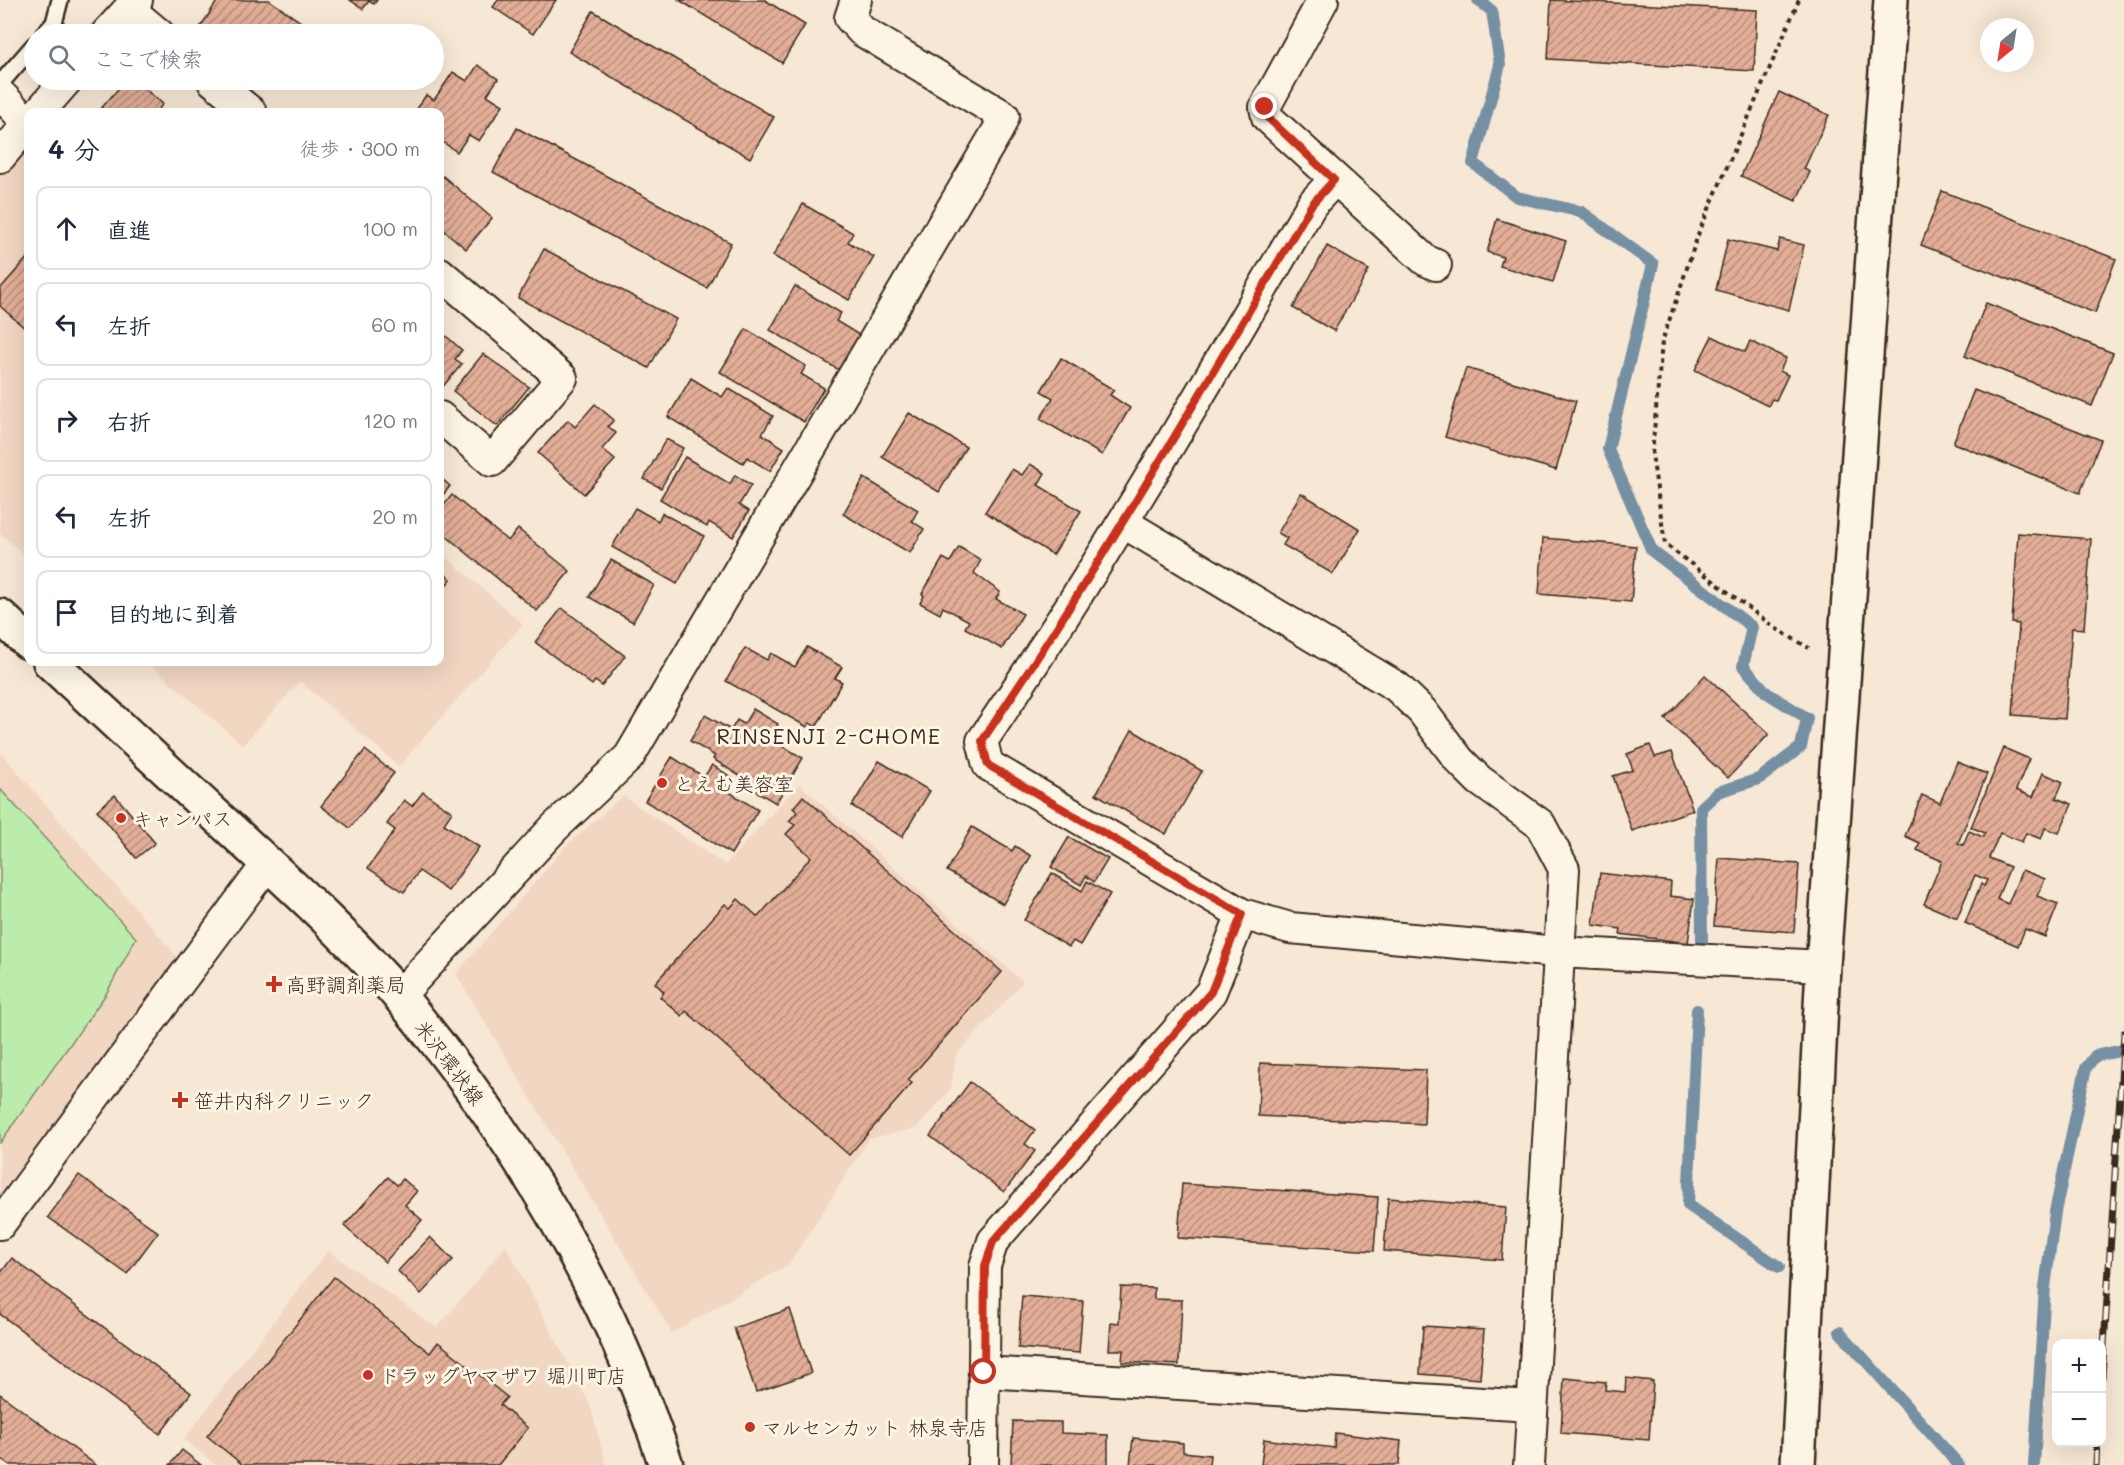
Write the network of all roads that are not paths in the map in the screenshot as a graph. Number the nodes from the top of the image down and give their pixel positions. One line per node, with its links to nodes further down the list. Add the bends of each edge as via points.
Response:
1 (60, 0): 6 (lane)
2 (856, 0): 31 (street, via 850,18 862,31 1004,116 998,130 629,757 554,828)
3 (1323, 0): 19 (street, via 1265,107 1267,117)
4 (1891, 0): 30 (street)
5 (133, 4): 7 (street); 8 (street)
6 (53, 24)
7 (115, 24)
8 (150, 24)
9 (24, 56): 10 (lane)
10 (0, 84)
11 (58, 90): 14 (street)
12 (224, 90): 15 (street)
13 (0, 94): 16 (street)
14 (42, 108)
15 (246, 108)
16 (24, 120)
17 (24, 129): 18 (street)
18 (0, 157)
19 (1334, 180): 20 (street, via 1425,260); 23 (street, via 1312,204)
20 (1436, 265)
21 (444, 276): 22 (street, via 562,378 492,461)
22 (444, 420)
23 (1124, 523): 28 (street, via 982,741 988,765); 29 (street, via 1397,687 1422,711 1458,760 1540,824 1564,868)
24 (0, 616): 25 (street)
25 (24, 638)
26 (54, 666): 27 (street, 米沢環状線)
27 (267, 863): 31 (street, 米沢環状線); 32 (street)
28 (1242, 914): 29 (street, via 1290,928); 33 (street, via 1211,992 993,1242 985,1266)
29 (1558, 952): 30 (street); 34 (street)
30 (1822, 966): 38 (street)
31 (399, 996): 35 (street, 米沢環状線, via 472,1089 562,1231 635,1380)
32 (0, 1224)
33 (984, 1372): 34 (street); 36 (street)
34 (1532, 1406): 37 (street)
35 (666, 1465)
36 (983, 1465)
37 (1528, 1465)
38 (1798, 1465)

